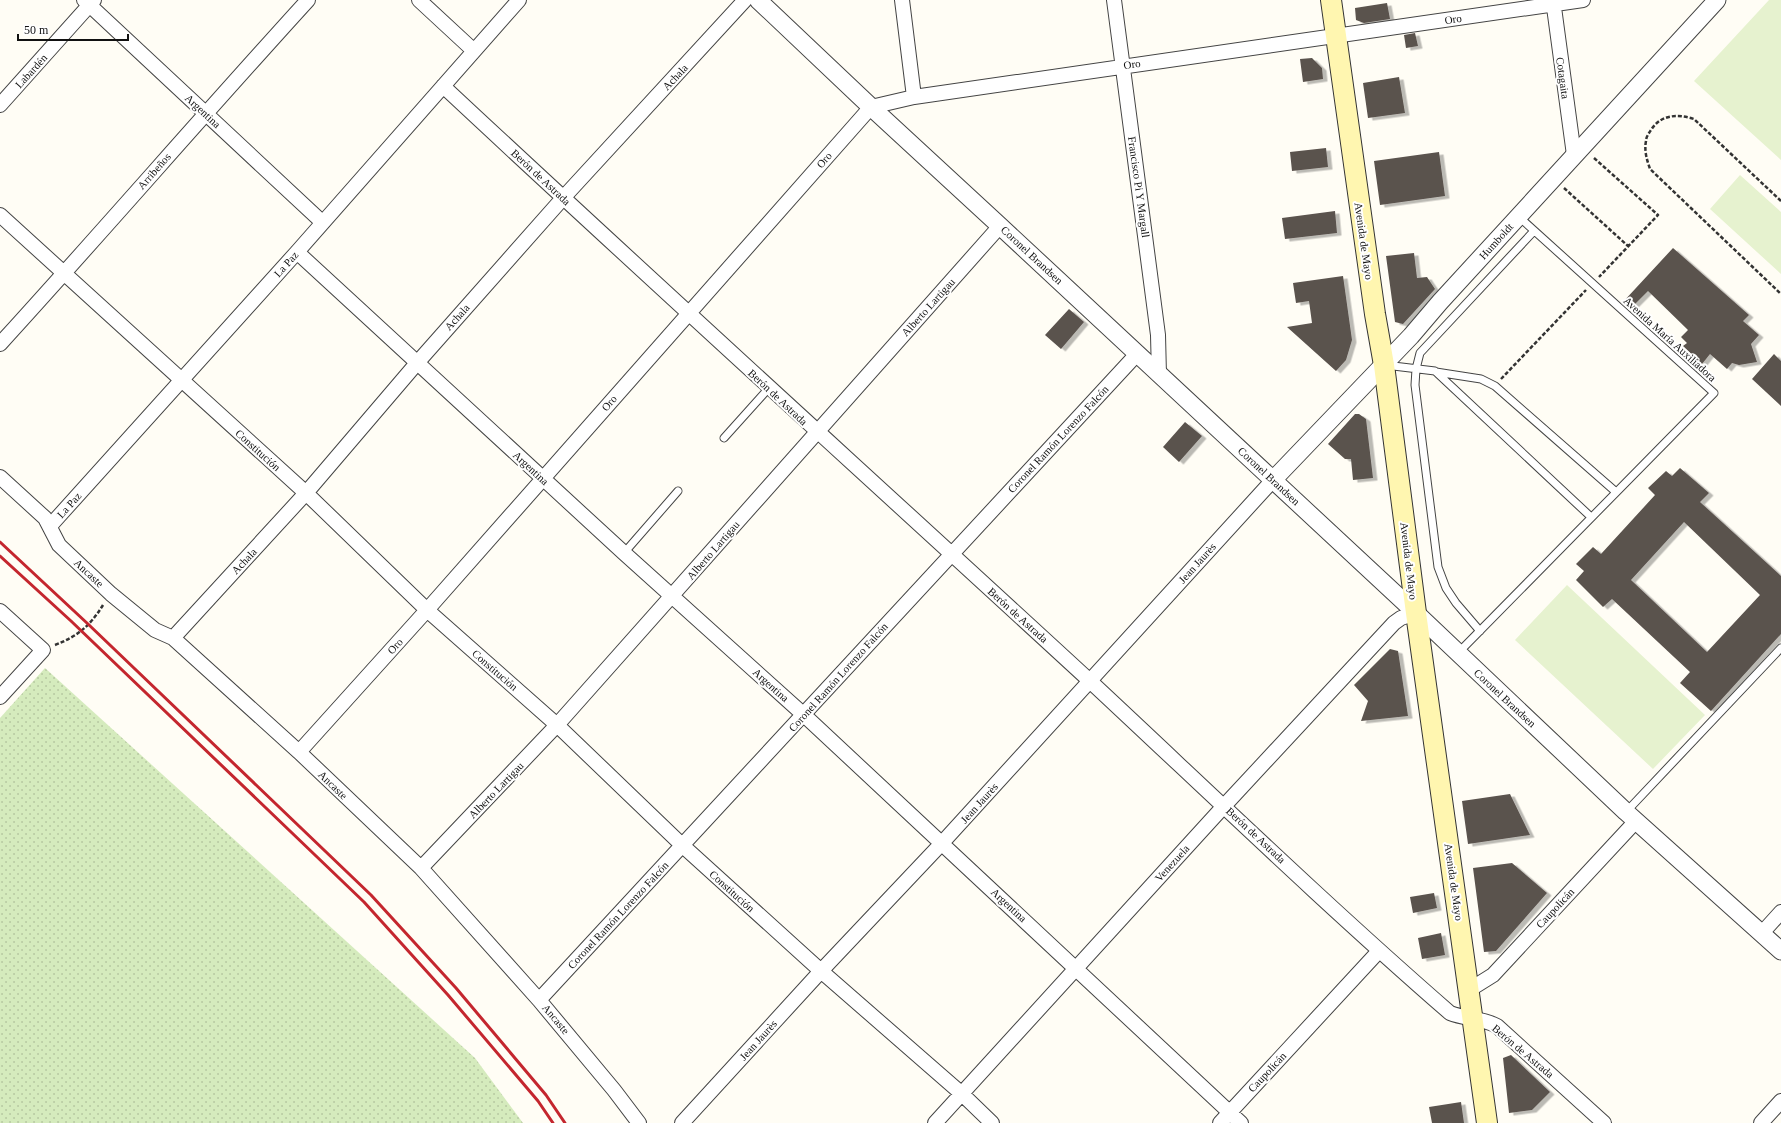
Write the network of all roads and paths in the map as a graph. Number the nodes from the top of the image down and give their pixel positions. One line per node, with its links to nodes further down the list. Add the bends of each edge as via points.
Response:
1 (308, 0): 20 (street, Arribeños)
2 (420, 0): 14 (street)
3 (519, 0): 14 (street, La Paz)
4 (745, 0): 23 (street, Achala)
5 (758, 0): 19 (street, Coronel Brandsen)
6 (902, 0): 17 (street)
7 (1114, 0): 15 (street, Francisco Pi Y Margall)
8 (1330, 0): 13 (main road, Avenida de Mayo)
9 (1582, 0): 12 (street, Oro)
10 (1717, 0): 21 (street, Humboldt)
11 (89, 2): 18 (street, Labardén); 20 (street, Argentina)
12 (1553, 2): 13 (street, Oro); 21 (street, Cotagaita)
13 (1336, 37): 15 (street, Oro); 39 (main road, Avenida de Mayo)
14 (473, 50): 16 (street, La Paz)
15 (1123, 66): 17 (street, Oro); 42 (street, Francisco Pi Y Margall, via 1158,335)
16 (443, 86): 23 (street, Berón de Astrada); 27 (street, La Paz)
17 (914, 97): 19 (street, Oro)
18 (0, 106)
19 (870, 107): 28 (street, Coronel Brandsen); 35 (street, Oro)
20 (205, 113): 27 (street, Argentina); 32 (street, Arribeños)
21 (1578, 151): 22 (street, Humboldt); 30 (path, via 1658,215)
22 (1554, 178): 26 (street, Humboldt); 30 (path)
23 (563, 198): 35 (street, Berón de Astrada); 38 (street, Achala)
24 (1781, 201): 34 (path, via 1694,119 1681,115 1667,117 1654,125 1646,139 1646,155 1650,169)
25 (0, 215): 32 (street, Constitución)
26 (1518, 216): 29 (lane, Avenida María Auxiliadora); 39 (street, Humboldt)
27 (322, 222): 31 (street, La Paz)
28 (1000, 226): 37 (street, Coronel Brandsen); 46 (street, Alberto Lartigau)
29 (1534, 231): 33 (lane, Avenida María Auxiliadora); 40 (lane, via 1420,353)
30 (1628, 246): 33 (path)
31 (297, 252): 38 (street, Argentina); 43 (street, La Paz)
32 (64, 273): 36 (street, Arribeños); 43 (street, Constitución)
33 (1593, 283): 44 (path); 52 (lane, Avenida María Auxiliadora, via 1714,393)
34 (1781, 294)
35 (688, 314): 45 (street, Berón de Astrada); 49 (street, Oro)
36 (0, 344)
37 (1137, 354): 42 (street, Coronel Brandsen); 57 (street, Coronel Ramón Lorenzo Falcón)
38 (417, 363): 49 (street, Argentina); 53 (street, Achala)
39 (1384, 364): 40 (lane); 50 (street, Humboldt); 62 (main road, Avenida de Mayo)
40 (1416, 369): 41 (lane); 63 (lane, via 1415,385 1438,567 1446,588)
41 (1435, 371): 44 (lane, via 1481,380); 54 (lane)
42 (1159, 375): 50 (street, Coronel Brandsen)
43 (181, 380): 53 (street, Constitución); 55 (street, La Paz)
44 (1495, 386): 52 (lane)
45 (769, 388): 46 (street, Berón de Astrada); 47 (lane)
46 (816, 432): 57 (street, Berón de Astrada); 59 (street, Alberto Lartigau)
47 (724, 438)
48 (0, 477): 55 (street, Ancaste, via 45,518)
49 (543, 479): 56 (street, Argentina); 60 (street, Oro)
50 (1273, 480): 62 (street, Coronel Brandsen); 68 (street, Jean Jaurès)
51 (678, 491): 56 (lane)
52 (1616, 492): 54 (lane, Avenida María Auxiliadora)
53 (306, 493): 60 (street, Constitución); 64 (street, Achala)
54 (1591, 517): 63 (lane, Avenida María Auxiliadora)
55 (50, 526): 58 (street, Ancaste, via 59,544)
56 (624, 553): 59 (street, Argentina)
57 (950, 554): 68 (street, Berón de Astrada); 70 (street, Coronel Ramón Lorenzo Falcón)
58 (111, 594): 64 (street, Ancaste, via 155,630); 66 (path, via 95,618 72,639)
59 (672, 597): 70 (street, Argentina); 71 (street, Alberto Lartigau)
60 (427, 610): 71 (street, Constitución); 72 (street, Oro)
61 (0, 611): 66 (street)
62 (1416, 613): 67 (street, Coronel Brandsen); 73 (street, Venezuela, via 1394,623); 84 (main road, Avenida de Mayo)
63 (1480, 631): 67 (lane, Avenida María Auxiliadora)
64 (173, 638): 72 (street, Ancaste)
65 (1781, 648): 74 (lane)
66 (43, 650): 69 (street)
67 (1457, 654): 74 (street, Coronel Brandsen)
68 (1089, 681): 73 (street, Berón de Astrada); 75 (street, Jean Jaurès)
69 (0, 697)
70 (804, 715): 75 (street, Argentina); 76 (street, Coronel Ramón Lorenzo Falcón)
71 (557, 725): 76 (street, Constitución); 77 (street, Alberto Lartigau)
72 (299, 752): 77 (street, Ancaste)
73 (1224, 806): 80 (street, Berón de Astrada); 82 (street, Venezuela)
74 (1631, 817): 79 (street, Coronel Brandsen); 84 (street, Caupolicán, via 1492,975)
75 (942, 843): 82 (street, Argentina); 83 (street, Jean Jaurès)
76 (683, 846): 83 (street, Constitución); 85 (street, Coronel Ramón Lorenzo Falcón)
77 (421, 868): 85 (street, Ancaste)
78 (1781, 912): 79 (street)
79 (1762, 933): 81 (street, Coronel Brandsen)
80 (1379, 951): 86 (street, Berón de Astrada, via 1450,1013); 89 (street, Caupolicán)
81 (1781, 951)
82 (1076, 969): 87 (street, Venezuela); 89 (street, Argentina)
83 (821, 971): 87 (street, Constitución); 91 (street, Jean Jaurès)
84 (1469, 990): 86 (main road, Avenida de Mayo)
85 (539, 1000): 90 (street, Ancaste)
86 (1473, 1019): 96 (main road, Avenida de Mayo); 97 (street, Berón de Astrada, via 1497,1026)
87 (962, 1094): 92 (street, Venezuela); 93 (street, Constitución)
88 (1781, 1101): 98 (street)
89 (1230, 1118): 94 (street, Caupolicán); 95 (street, Argentina)
90 (639, 1123)
91 (682, 1123)
92 (935, 1123)
93 (992, 1123)
94 (1220, 1123)
95 (1241, 1123)
96 (1487, 1123)
97 (1604, 1123)
98 (1761, 1123)

